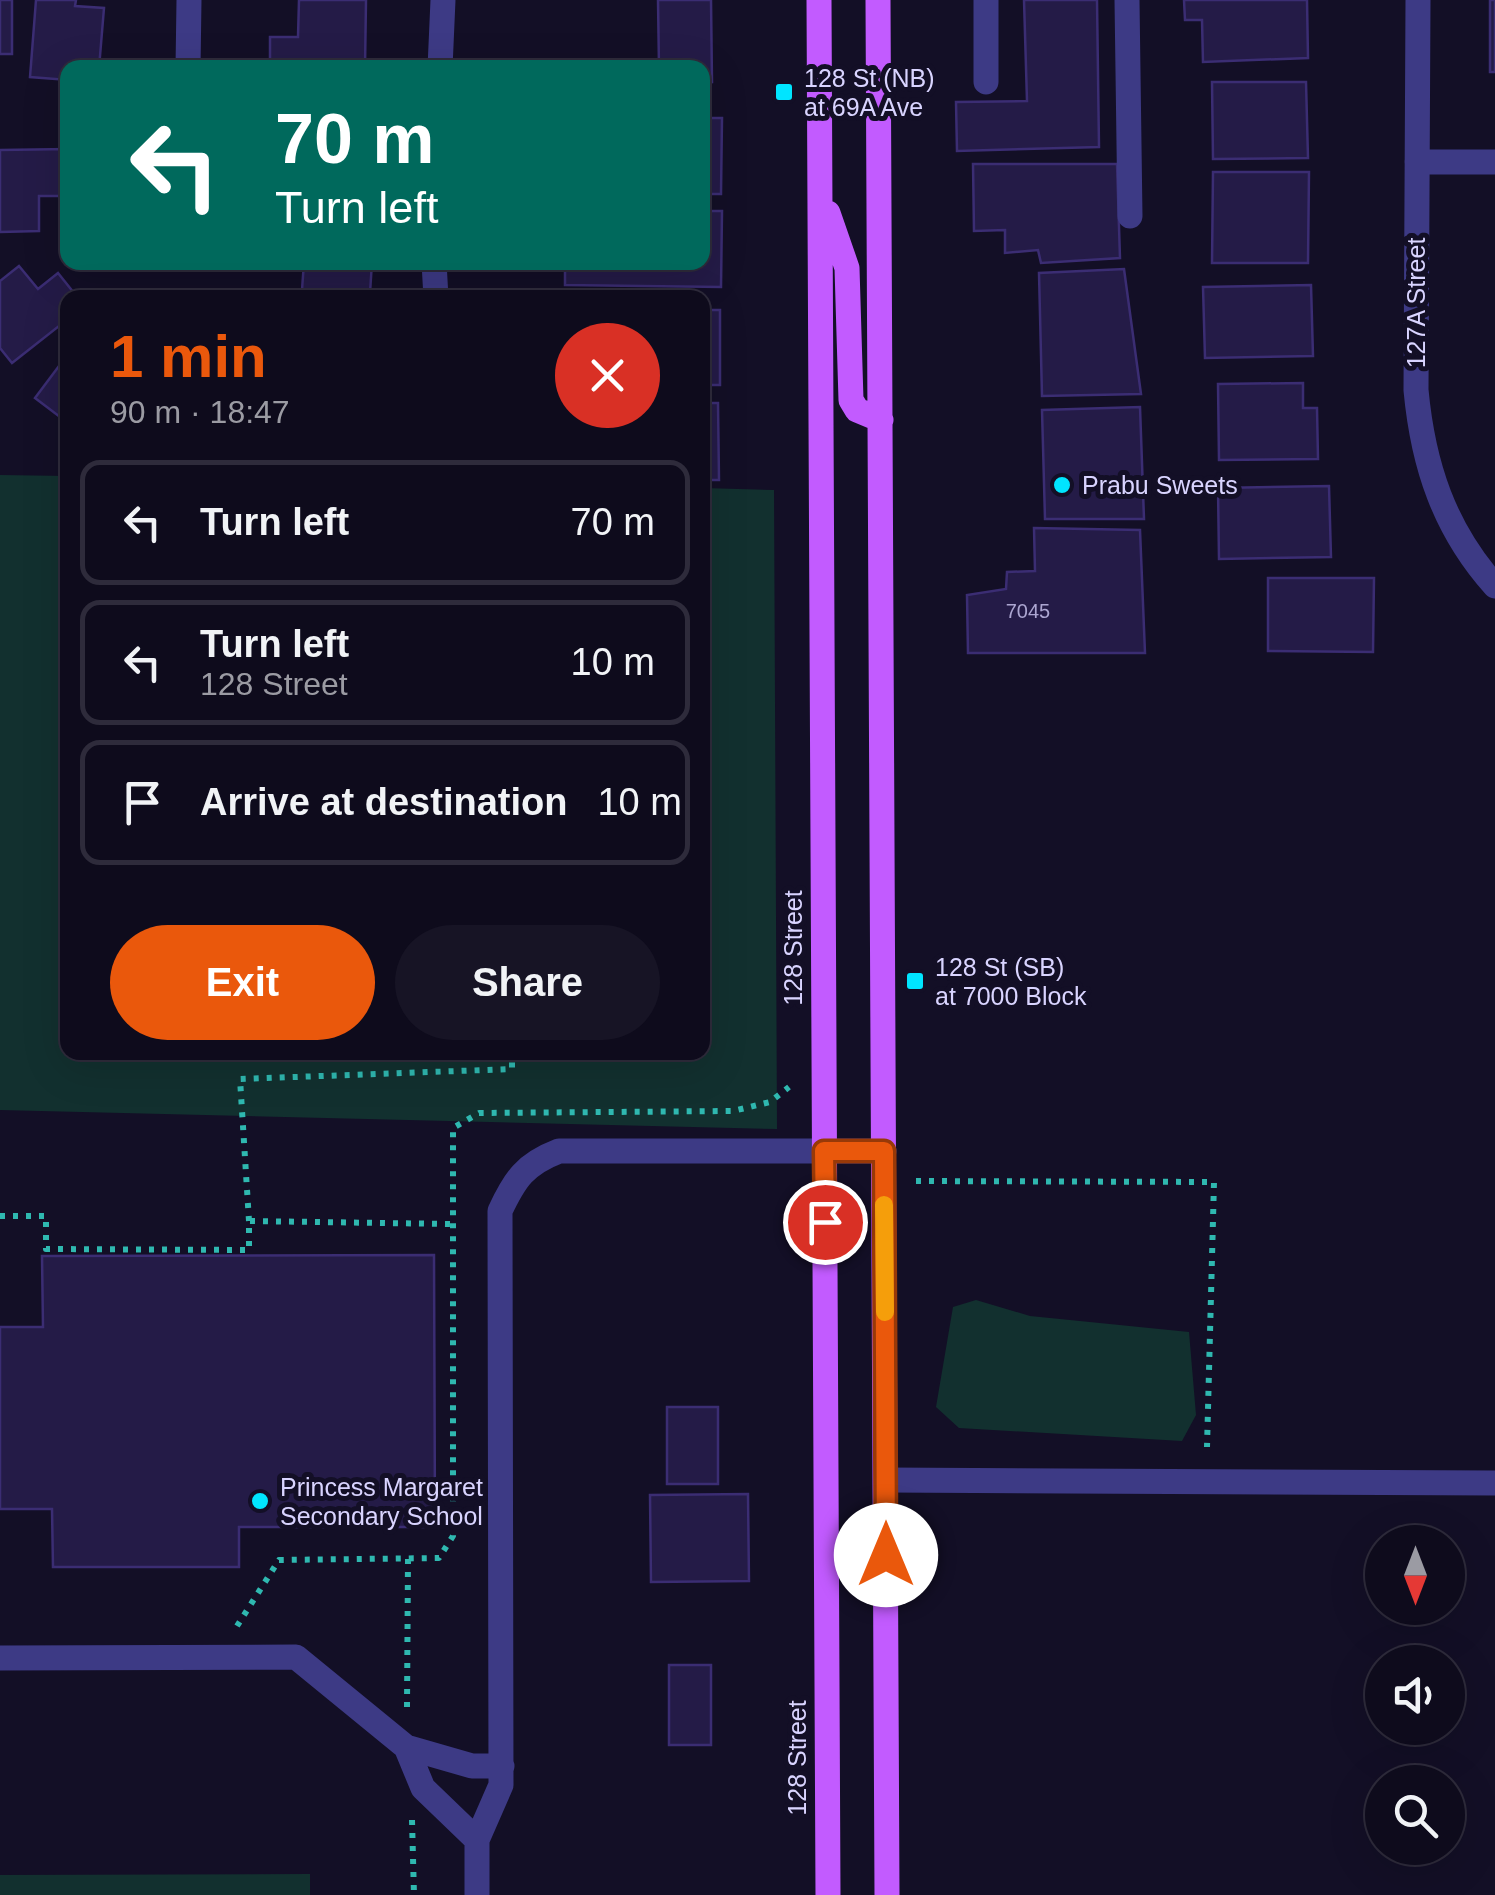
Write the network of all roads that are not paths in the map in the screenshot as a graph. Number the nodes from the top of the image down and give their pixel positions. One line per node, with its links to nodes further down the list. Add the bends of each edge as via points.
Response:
1 (189, 0): 8 (street)
2 (443, 0): 9 (street)
3 (819, 0): 13 (main road, 128 Street)
4 (878, 0): 15 (main road)
5 (986, 0): 10 (street)
6 (1127, 0): 14 (street)
7 (1418, 0): 11 (street, 127A Street)
8 (188, 60)
9 (440, 60)
10 (986, 82)
11 (1417, 162): 12 (street); 16 (street, 127A Street, via 1420,440 1452,527)
12 (1495, 162)
13 (821, 194): 15 (main road, via 847,268 851,400); 17 (main road, 128 Street)
14 (1130, 216)
15 (880, 420): 18 (main road)
16 (1495, 586)
17 (824, 1151): 18 (street); 23 (street, via 560,1151 518,1175 500,1212); 26 (main road, 128 Street)
18 (884, 1151): 19 (main road)
19 (886, 1480): 20 (street); 27 (main road)
20 (1495, 1483)
21 (0, 1658): 22 (street, via 296,1657)
22 (406, 1747): 23 (street, via 472,1766); 24 (street, via 423,1788)
23 (502, 1766): 24 (street, via 501,1785)
24 (477, 1840): 25 (street)
25 (477, 1895)
26 (828, 1895)
27 (887, 1895)

